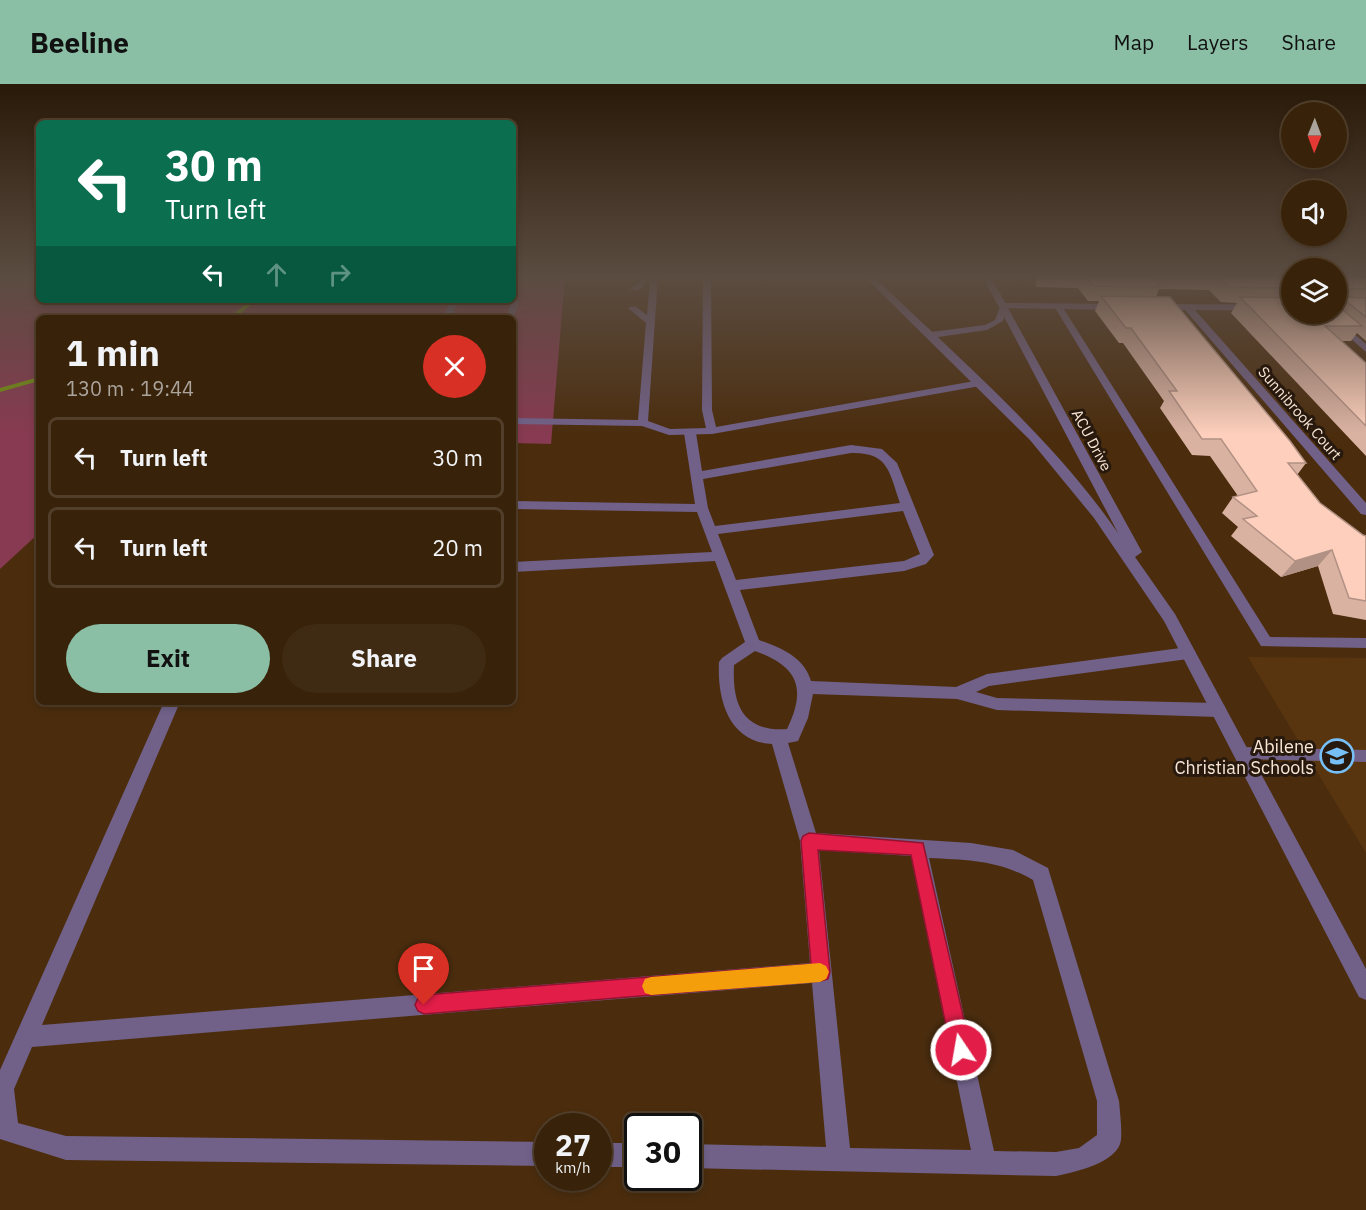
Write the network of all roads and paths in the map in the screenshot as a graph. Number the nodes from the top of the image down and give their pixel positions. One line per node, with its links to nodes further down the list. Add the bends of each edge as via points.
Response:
1 (650, 330): 13 (lane)
2 (707, 330): 14 (lane, via 707,410)
3 (925, 330): 9 (street)
4 (969, 330): 9 (lane)
5 (1017, 330): 25 (street, ACU Drive)
6 (1073, 330): 26 (lane, via 1266,642)
7 (1207, 330): 20 (street, Sunnibrook Court)
8 (1344, 330): 10 (lane)
9 (931, 335): 11 (street)
10 (1366, 349)
11 (980, 383): 14 (lane); 25 (street, via 1034,438 1099,515)
12 (516, 421): 13 (lane)
13 (643, 423): 15 (lane, via 660,430)
14 (712, 431): 15 (lane)
15 (690, 432): 16 (street)
16 (697, 476): 18 (street, via 850,449 871,449 884,453 891,463); 19 (street)
17 (516, 506): 19 (street)
18 (908, 506): 21 (street); 24 (street, via 927,555 921,561)
19 (702, 508): 21 (street)
20 (1366, 511)
21 (711, 531): 22 (street)
22 (720, 556): 23 (street); 24 (street)
23 (516, 567)
24 (731, 586): 27 (street)
25 (1170, 618): 28 (street)
26 (1366, 643)
27 (753, 644): 29 (street, via 776,651 794,663); 33 (street, via 727,662 728,703 740,723 763,736)
28 (1188, 653): 30 (street, via 987,680); 32 (street)
29 (806, 687): 30 (street); 33 (street, via 805,712 792,736)
30 (957, 693): 32 (street, via 997,704)
31 (171, 705): 40 (street)
32 (1218, 710): 34 (street)
33 (778, 736): 36 (street)
34 (1242, 753): 35 (lane); 39 (street)
35 (1366, 756)
36 (809, 841): 37 (street); 38 (street)
37 (918, 848): 44 (street); 44 (street, via 1013,859 1041,874 1108,1101 1109,1142 1083,1160 1056,1164)
38 (821, 972): 40 (street); 43 (street)
39 (1366, 990)
40 (28, 1037): 41 (street, via 3,1089 8,1131 66,1148)
41 (534, 1154)
42 (702, 1156): 43 (street)
43 (839, 1158): 44 (street)
44 (985, 1162)

